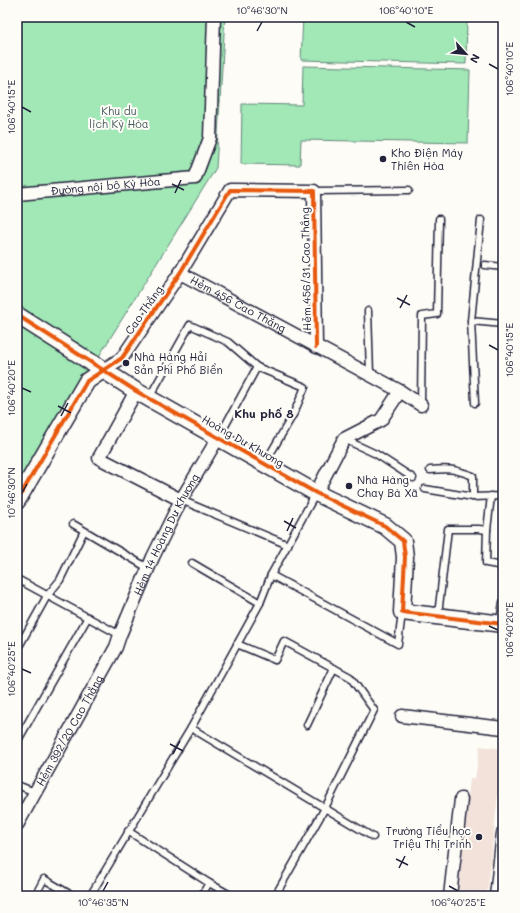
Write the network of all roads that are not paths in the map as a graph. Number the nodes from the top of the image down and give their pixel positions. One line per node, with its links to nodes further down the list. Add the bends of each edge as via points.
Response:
1 (214, 17): 4 (street, Đường nội bộ Kỳ Hòa, via 210,138 195,178)
2 (409, 190): 3 (lane)
3 (314, 191): 9 (street, Cao Thắng, via 230,190); 14 (street, Hẻm 456/31 Cao Thắng)
4 (17, 194)
5 (439, 219): 21 (lane, via 437,314 422,316)
6 (481, 220): 12 (lane)
7 (485, 265): 8 (lane)
8 (503, 266)
9 (180, 274): 14 (street, Hẻm 456 Cao Thắng); 16 (street, Cao Thắng, via 122,358)
10 (368, 311): 17 (lane)
11 (17, 315): 16 (street, Hoàng Dư Khương)
12 (471, 321): 13 (lane); 20 (lane)
13 (503, 324)
14 (316, 347): 17 (street, Hẻm 456 Cao Thắng)
15 (257, 367): 19 (lane, via 228,342 190,325); 22 (lane); 24 (lane, via 305,387)
16 (103, 370): 19 (street, Hoàng Dư Khương); 33 (street, Cao Thắng, via 87,381)
17 (370, 376): 18 (street, Hẻm 456 Cao Thắng)
18 (400, 392): 21 (street, Hẻm 456 Cao Thắng); 23 (street, via 381,420)
19 (142, 394): 22 (street, Hoàng Dư Khương); 32 (street, via 99,458)
20 (475, 403)
21 (421, 405)
22 (218, 438): 24 (street, Hoàng Dư Khương); 32 (street, Hẻm 14 Hoàng Dư Khương)
23 (344, 439): 26 (lane, via 376,454); 28 (street)
24 (265, 464): 28 (street, Hoàng Dư Khương)
25 (430, 470): 31 (lane, via 453,469 473,476)
26 (414, 478)
27 (425, 489): 31 (lane)
28 (316, 494): 37 (lane); 46 (street, Hoàng Dư Khương, via 385,526 403,541 405,557)
29 (491, 496): 30 (lane); 31 (lane); 35 (lane)
30 (503, 496)
31 (473, 497)
32 (181, 500): 37 (lane); 40 (street, Hẻm 14 Hoàng Dư Khương)
33 (17, 501)
34 (73, 524): 36 (lane)
35 (487, 530): 39 (lane, via 486,563); 47 (lane, via 448,529)
36 (84, 531): 40 (lane); 43 (lane, via 60,580)
37 (288, 545): 41 (lane)
38 (192, 563): 45 (lane)
39 (503, 566)
40 (148, 568): 50 (street, Hẻm 14 Hoàng Dư Khương)
41 (271, 575): 45 (lane); 46 (lane, Hoàng Dư Khương, via 398,644)
42 (17, 579): 43 (lane)
43 (47, 596): 48 (lane); 52 (lane)
44 (503, 602): 49 (lane)
45 (260, 603): 51 (lane)
46 (402, 612): 47 (street)
47 (438, 616): 49 (street)
48 (88, 617): 50 (lane); 58 (lane)
49 (501, 624)
50 (120, 635): 60 (street, Hẻm 392/20 Cao Thắng, via 116,648)
51 (237, 644): 53 (lane, via 275,660 284,641); 56 (lane)
52 (17, 650)
53 (334, 668): 55 (lane); 62 (lane, via 350,677 374,710)
54 (402, 716): 57 (street)
55 (307, 725)
56 (191, 728): 62 (lane); 64 (lane)
57 (503, 728)
58 (17, 742)
59 (17, 784): 60 (lane)
60 (35, 792): 63 (street, Hẻm 392/20 Cao Thắng)
61 (461, 799): 74 (street)
62 (325, 808): 66 (lane); 73 (lane)
63 (17, 825)
64 (128, 831): 67 (lane); 70 (lane)
65 (503, 832): 75 (street)
66 (373, 837)
67 (209, 883): 71 (lane); 72 (lane)
68 (36, 896): 69 (lane, via 44,879)
69 (73, 896)
70 (90, 896)
71 (201, 896)
72 (232, 896)
73 (275, 896)
74 (450, 896)
75 (496, 896)

